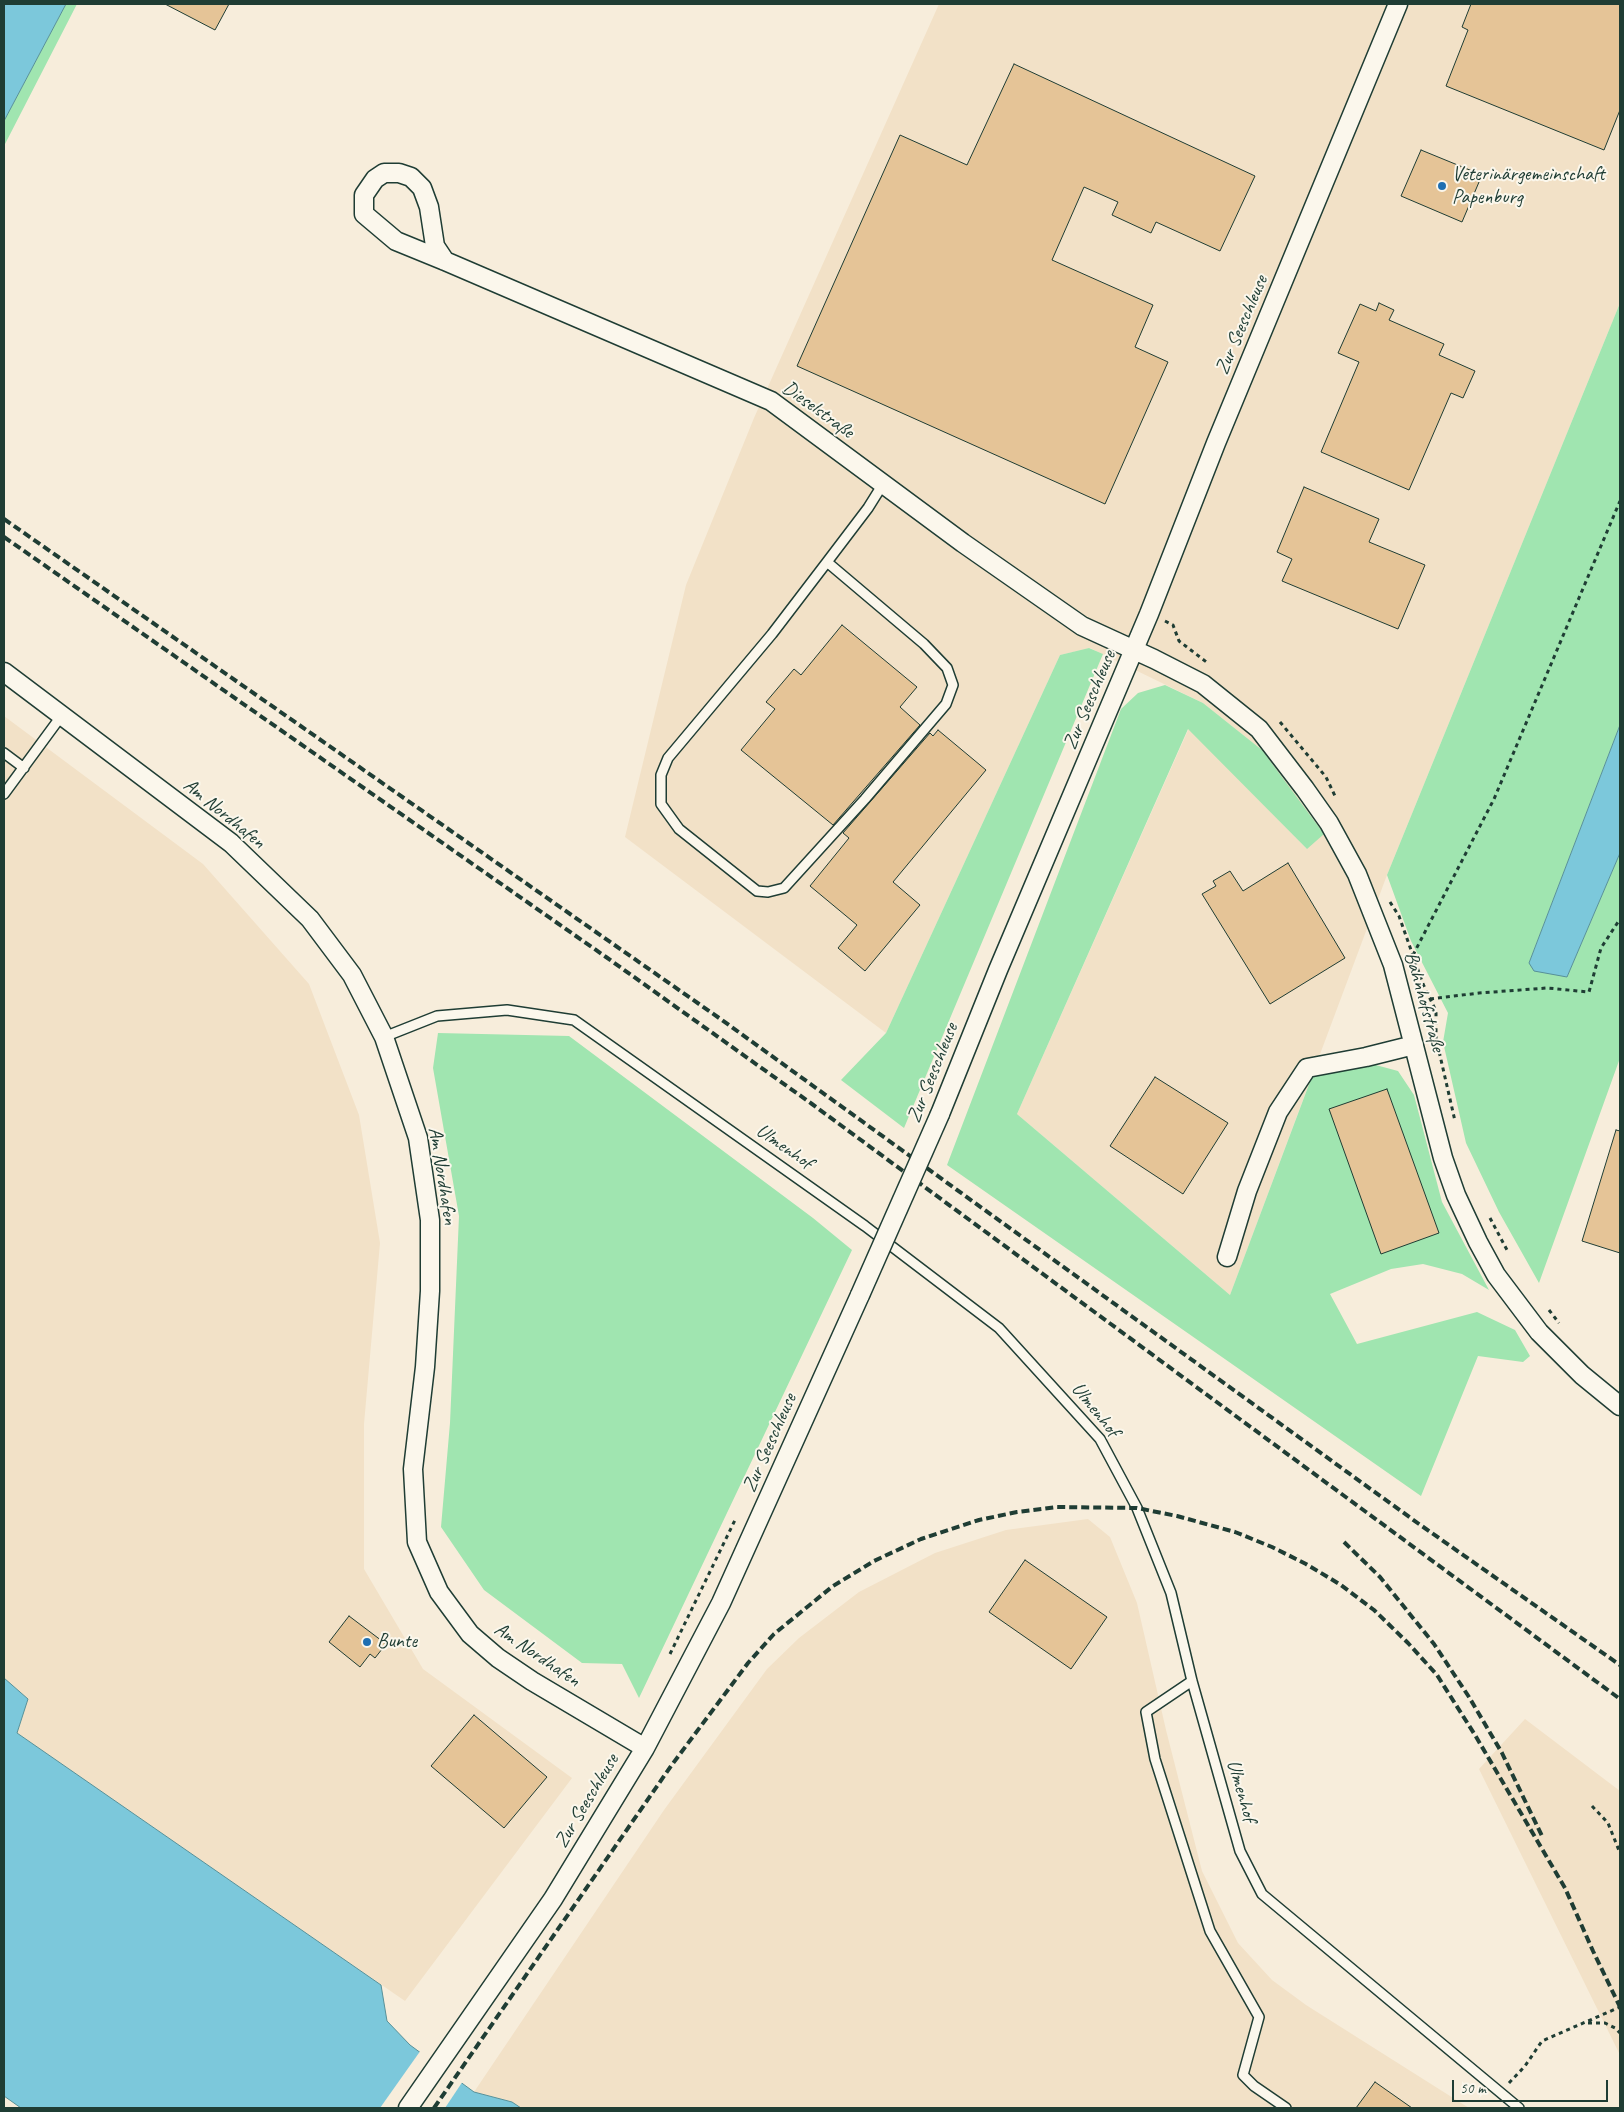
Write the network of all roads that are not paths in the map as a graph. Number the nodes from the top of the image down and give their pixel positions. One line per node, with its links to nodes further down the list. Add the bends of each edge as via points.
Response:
1 (1398, 4): 5 (street, Zur Seeschleuse)
2 (445, 261): 2 (street, Dieselstraße, via 435,246 422,188 410,177 399,173 384,173 375,179 364,195 364,214 396,241); 3 (street, Dieselstraße, via 772,401)
3 (883, 484): 4 (lane); 5 (street, Dieselstraße, via 1082,626)
4 (827, 562): 4 (lane, via 772,634 668,758 661,775 661,804 679,829 756,891 784,888 946,704 953,685 946,668 924,644)
5 (1134, 650): 12 (street, Bahnhofstraße, via 1203,684 1259,729 1305,789 1329,823 1357,874 1393,965); 16 (street, Zur Seeschleuse, bridge, via 940,1114 860,1295 721,1603)
6 (4, 672): 7 (street, Am Nordhafen)
7 (62, 715): 9 (lane); 11 (street, Am Nordhafen, via 231,843 310,919 352,975)
8 (4, 753): 9 (lane)
9 (24, 768): 10 (lane)
10 (4, 794)
11 (384, 1037): 15 (lane, Ulmenhof, via 437,1016 508,1010 574,1020 865,1226 999,1328 1100,1439 1137,1508 1171,1593); 16 (street, Am Nordhafen, via 418,1138 430,1220 429,1310 413,1469 417,1542 439,1592 470,1634 532,1681)
12 (1414, 1045): 13 (street, via 1307,1068 1278,1112); 14 (street, Bahnhofstraße, via 1443,1158 1456,1195 1496,1275 1539,1332 1582,1375)
13 (1227, 1257)
14 (1620, 1406)
15 (1192, 1681): 18 (lane, via 1146,1712 1155,1759 1210,1931 1259,2017 1243,2075); 19 (lane, Ulmenhof, via 1240,1851 1262,1894)
16 (645, 1748): 17 (street, Zur Seeschleuse, via 552,1899)
17 (408, 2108)
18 (1286, 2108)
19 (1519, 2108)

